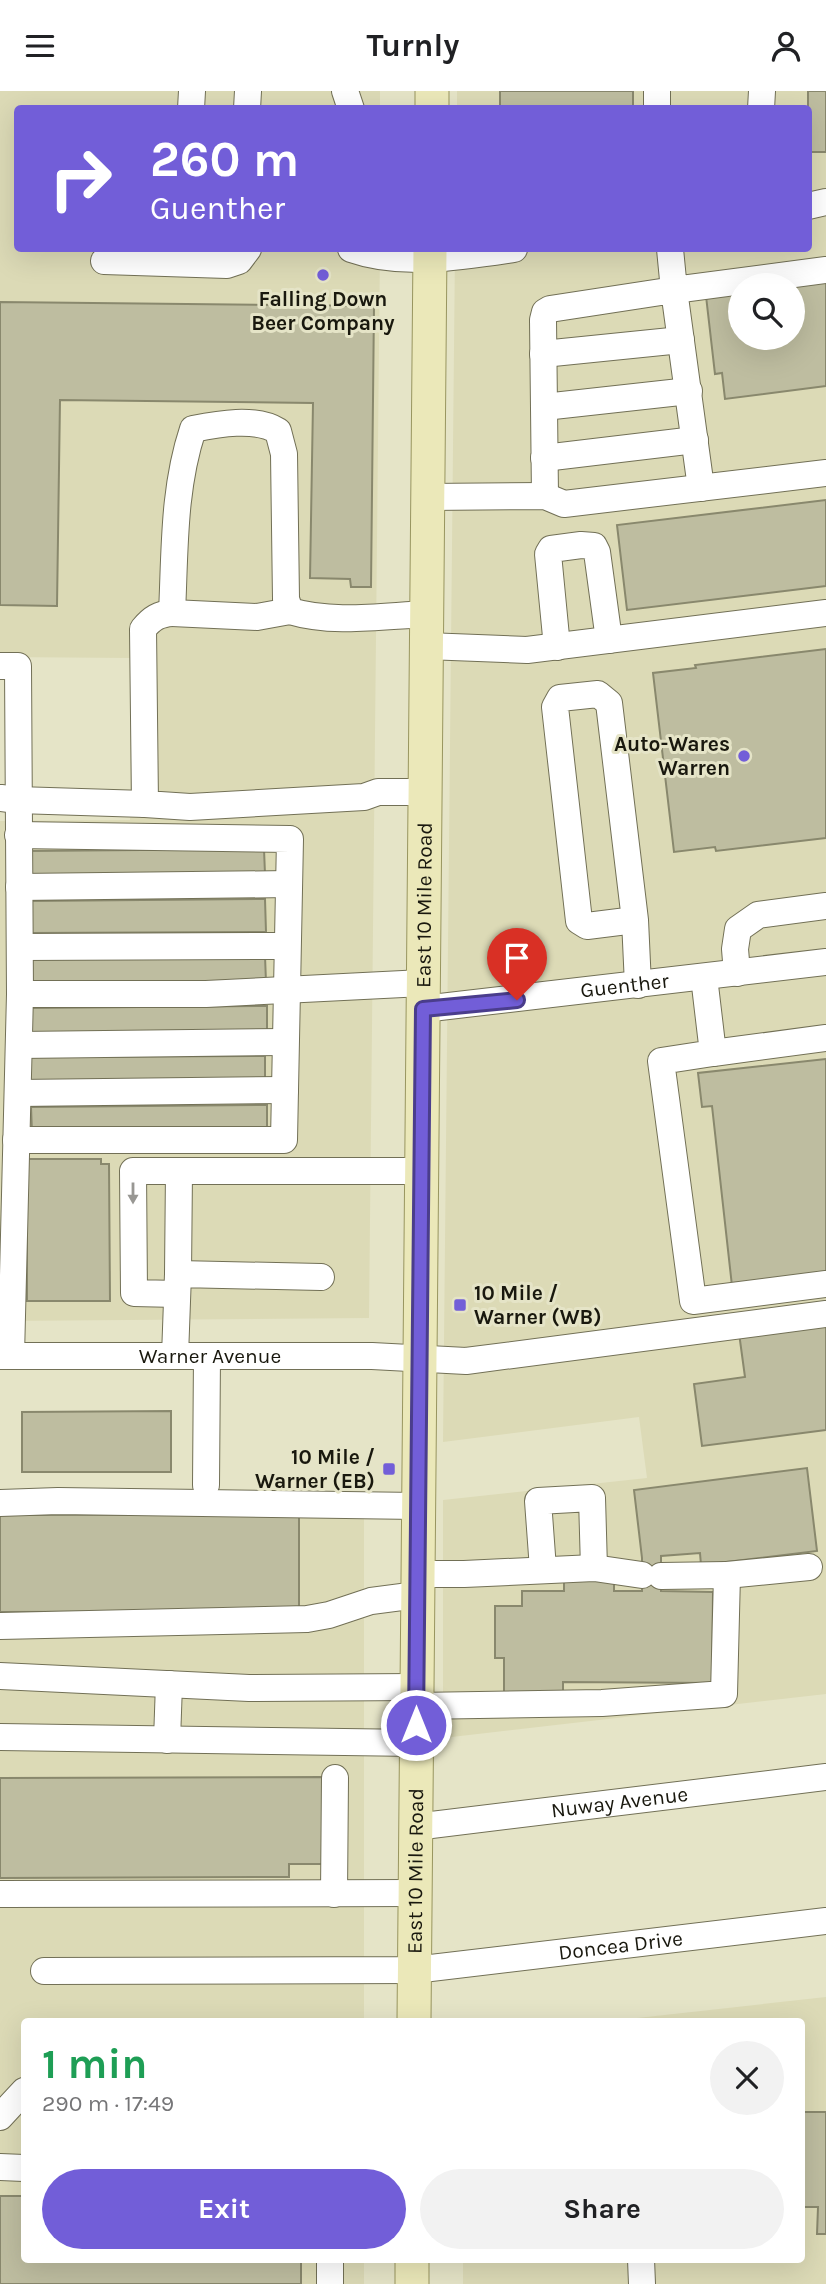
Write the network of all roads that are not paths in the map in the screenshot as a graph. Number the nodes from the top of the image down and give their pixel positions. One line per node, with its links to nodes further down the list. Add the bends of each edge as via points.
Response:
1 (246, 252): 6 (street, via 239,261 227,265)
2 (359, 252): 5 (street, via 373,257)
3 (451, 252): 5 (street)
4 (670, 252): 8 (street)
5 (430, 253): 18 (main road, East 10 Mile Road)
6 (104, 261)
7 (826, 270): 8 (street)
8 (674, 290): 9 (street); 10 (street, via 550,309 543,320)
9 (681, 340): 10 (street); 11 (street)
10 (543, 354): 12 (street)
11 (689, 391): 12 (street); 13 (street)
12 (544, 407): 14 (street)
13 (695, 440): 14 (street); 16 (street)
14 (544, 458): 17 (street)
15 (826, 473): 16 (street)
16 (701, 488): 17 (street, via 564,504)
17 (545, 496): 18 (street)
18 (428, 497): 22 (main road, East 10 Mile Road)
19 (290, 611): 20 (street, via 257,617); 20 (street, via 286,599 284,454 278,431 267,424 219,424 193,429 183,460); 22 (street)
20 (172, 613): 28 (street, via 150,620 143,629)
21 (826, 613): 23 (street)
22 (426, 630): 24 (street, via 527,650); 26 (main road, East 10 Mile Road)
23 (609, 640): 24 (street); 24 (street, via 594,546 551,549)
24 (557, 647)
25 (0, 666): 27 (street, via 18,666)
26 (425, 792): 28 (street, via 190,807); 42 (main road, East 10 Mile Road)
27 (9, 799): 28 (street); 29 (street)
28 (145, 804)
29 (18, 835): 30 (street, via 290,839); 31 (street)
30 (289, 884): 31 (street); 34 (street)
31 (19, 887): 35 (street)
32 (826, 906): 37 (street, via 758,915 738,929)
33 (635, 920): 33 (street, via 609,703 598,694 560,698 555,707 579,921 587,926); 39 (street)
34 (287, 946): 35 (street); 40 (street)
35 (20, 947): 41 (street)
36 (826, 962): 37 (street, Guenther)
37 (737, 973): 38 (street, Guenther)
38 (704, 977): 39 (street, Guenther); 46 (street)
39 (638, 985): 42 (street, Guenther)
40 (285, 990): 41 (street, Guenther); 42 (street, Guenther); 44 (street)
41 (20, 994): 45 (street)
42 (423, 996): 51 (main road, East 10 Mile Road)
43 (826, 1038): 46 (street)
44 (285, 1042): 45 (street); 47 (street)
45 (19, 1045): 48 (street)
46 (713, 1053): 54 (street, via 661,1061 693,1301)
47 (285, 1090): 48 (street); 49 (street, via 284,1140)
48 (18, 1093): 49 (street)
49 (16, 1140): 56 (street)
50 (179, 1171): 51 (street); 53 (street); 53 (street, one-way to 53, via 133,1171 134,1293)
51 (421, 1171): 59 (main road, East 10 Mile Road)
52 (321, 1276): 53 (street)
53 (177, 1284): 57 (street)
54 (826, 1284)
55 (826, 1314): 59 (street, Warner Avenue, via 466,1361)
56 (6, 1356): 57 (street, Warner Avenue)
57 (175, 1356): 58 (street, Warner Avenue)
58 (207, 1356): 59 (street, Warner Avenue); 60 (street)
59 (420, 1357): 62 (main road, East 10 Mile Road)
60 (206, 1485)
61 (0, 1503): 62 (street)
62 (418, 1506): 67 (main road, East 10 Mile Road)
63 (809, 1567): 66 (street)
64 (594, 1568): 65 (street); 65 (street, via 592,1498 538,1501); 66 (street, via 652,1576)
65 (543, 1569): 67 (street, via 464,1574)
66 (727, 1575): 71 (street, via 724,1694 602,1703)
67 (417, 1585): 68 (street, via 307,1619); 71 (main road, East 10 Mile Road)
68 (0, 1626)
69 (0, 1676): 70 (street)
70 (169, 1684): 71 (street); 73 (street)
71 (416, 1697): 74 (main road, East 10 Mile Road)
72 (0, 1737): 73 (street)
73 (167, 1740): 74 (street)
74 (416, 1743): 77 (main road, East 10 Mile Road)
75 (826, 1777): 77 (street, Nuway Avenue)
76 (335, 1778): 80 (street)
77 (415, 1826): 78 (main road, East 10 Mile Road)
78 (414, 1893): 80 (street); 82 (main road, East 10 Mile Road)
79 (0, 1894): 80 (street)
80 (334, 1894)
81 (826, 1921): 82 (street, Doncea Drive)
82 (414, 1970): 83 (street, Doncea Drive); 84 (main road, East 10 Mile Road)
83 (44, 1971)
84 (414, 2018)
85 (21, 2096): 86 (street)
86 (9, 2116)
87 (0, 2167): 88 (street)
88 (21, 2168)
89 (330, 2263): 92 (street)
90 (412, 2263): 93 (main road)
91 (641, 2263): 94 (street)
92 (330, 2284)
93 (412, 2284)
94 (642, 2284)

